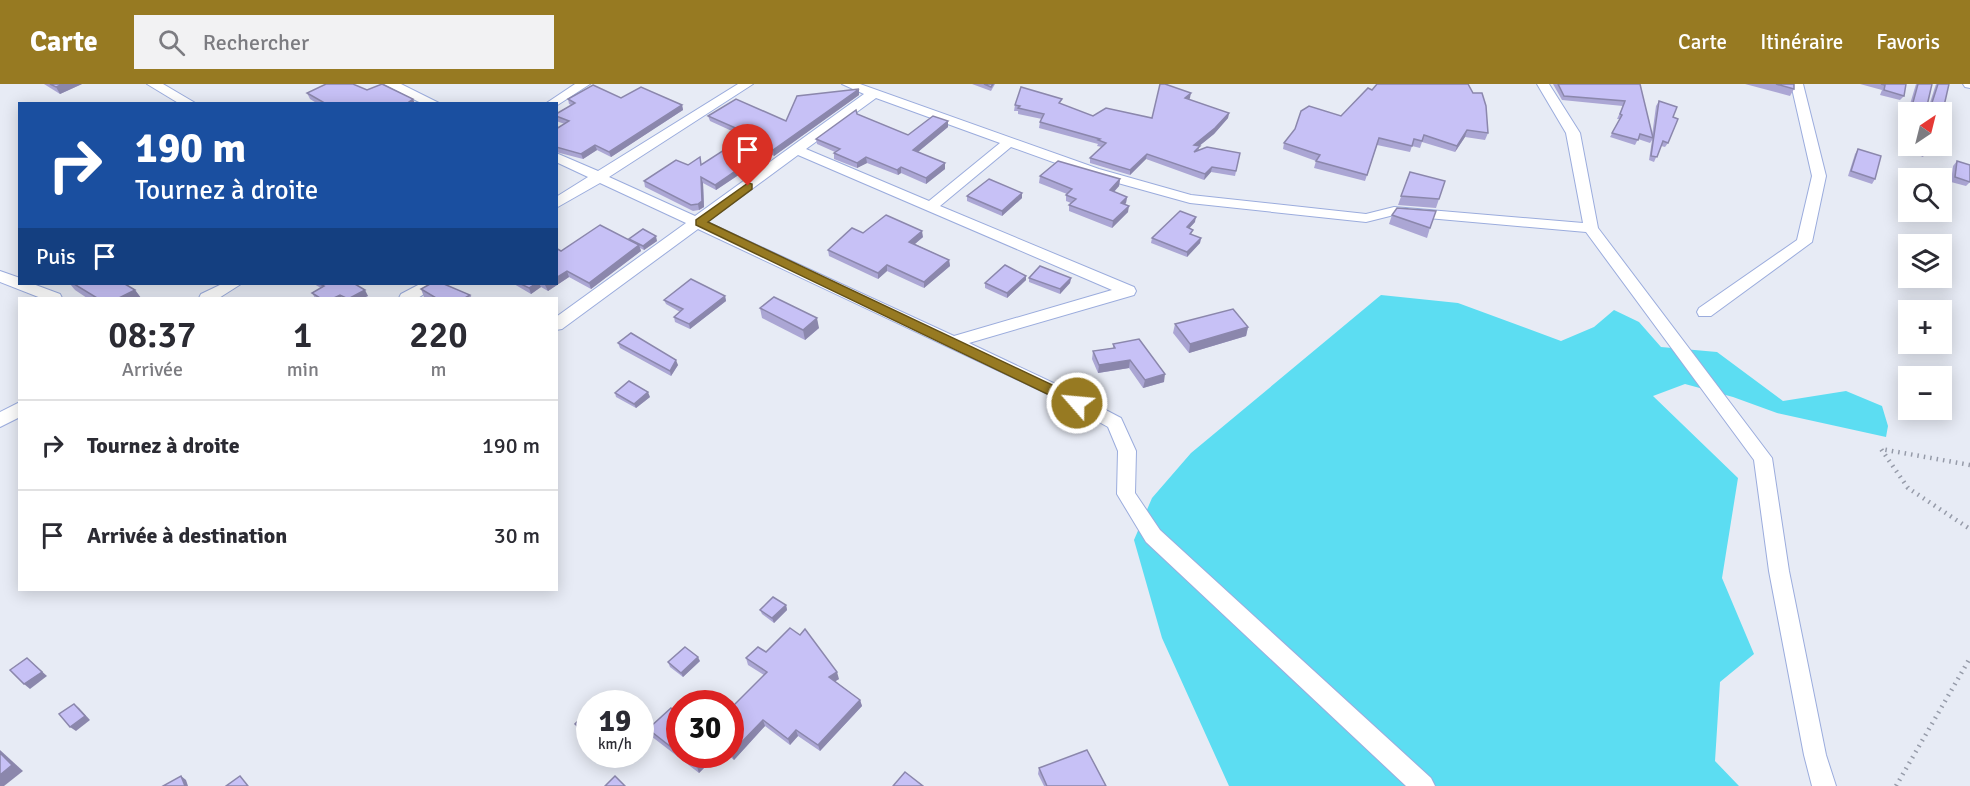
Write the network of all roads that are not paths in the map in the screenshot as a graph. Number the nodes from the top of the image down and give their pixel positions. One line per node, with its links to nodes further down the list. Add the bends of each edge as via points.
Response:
1 (390, 84): 10 (street)
2 (584, 84): 11 (street)
3 (747, 84): 15 (street)
4 (848, 84): 8 (street)
5 (1543, 84): 19 (street, via 1573,133)
6 (1797, 84): 28 (street, via 1819,176 1804,242)
7 (159, 85): 9 (street)
8 (873, 94): 12 (street); 13 (street)
9 (188, 102)
10 (430, 102)
11 (554, 102)
12 (1008, 142): 17 (street); 19 (street, via 1190,199 1366,218 1394,211)
13 (797, 150): 17 (street); 18 (street)
14 (558, 158): 15 (street)
15 (599, 177): 16 (street); 18 (street)
16 (558, 203)
17 (930, 207): 30 (street, via 1128,291)
18 (700, 222): 29 (street); 30 (street)
19 (1591, 228): 34 (street, via 1763,458 1779,572)
20 (0, 276): 21 (street)
21 (18, 283)
22 (22, 285): 25 (street)
23 (231, 285): 26 (street)
24 (429, 285): 27 (street)
25 (52, 297)
26 (209, 297)
27 (410, 297)
28 (1705, 312)
29 (558, 325)
30 (953, 342): 33 (street, via 1115,423 1127,451 1126,494 1153,536)
31 (18, 409): 32 (street)
32 (0, 420)
33 (1423, 786)
34 (1824, 786)

